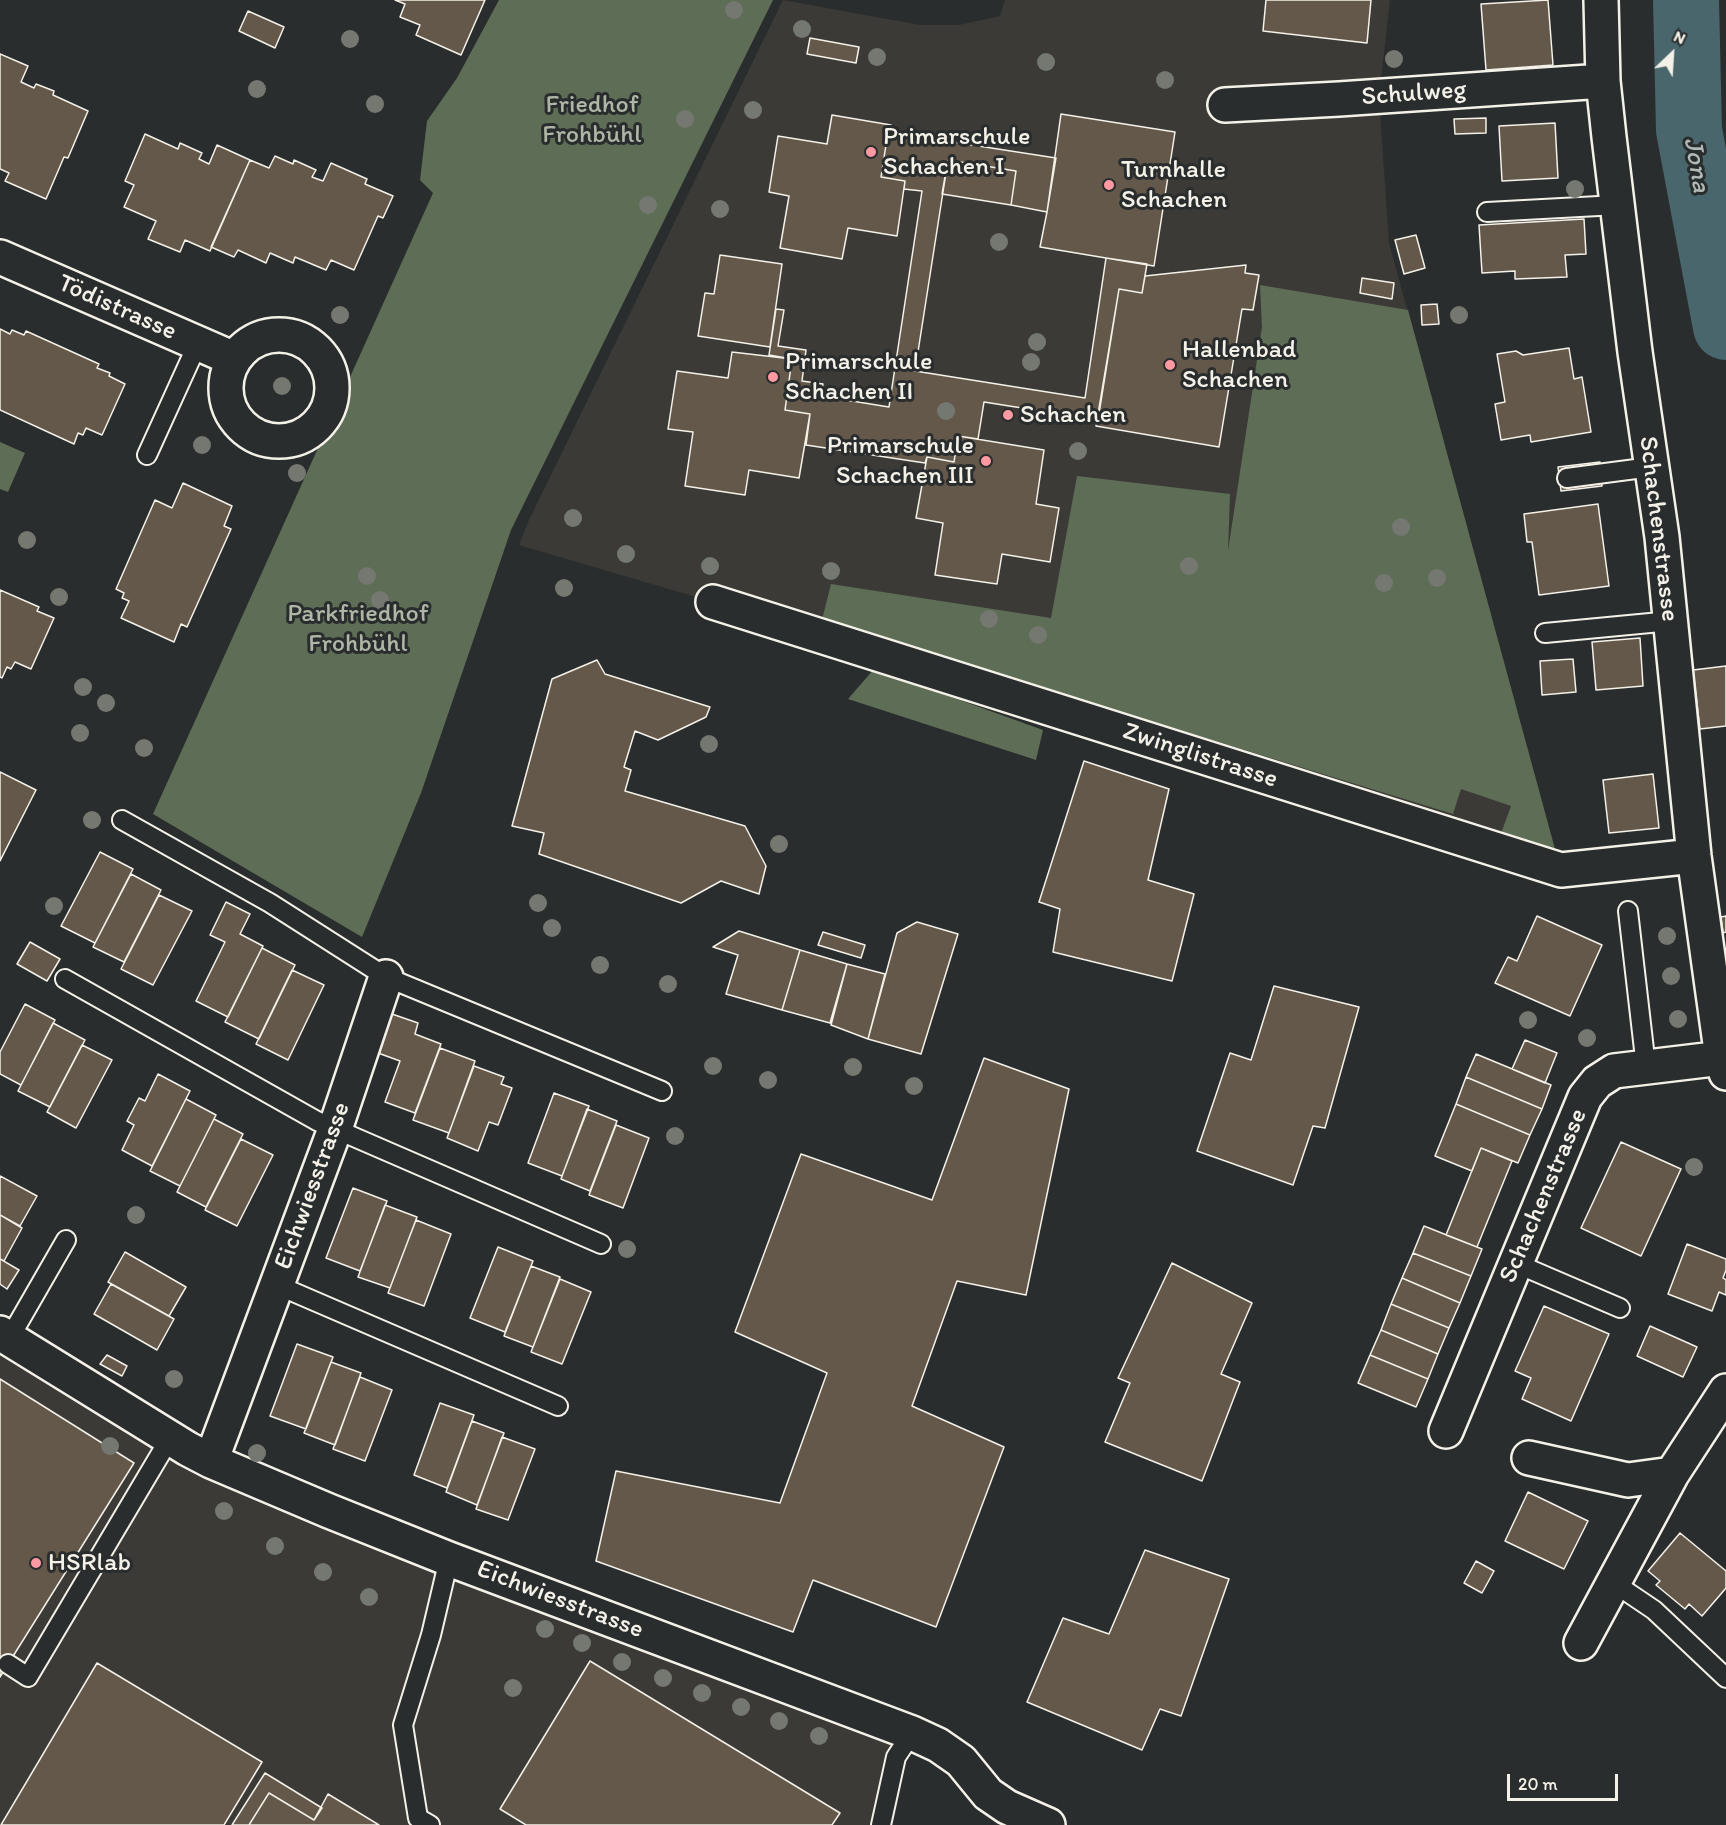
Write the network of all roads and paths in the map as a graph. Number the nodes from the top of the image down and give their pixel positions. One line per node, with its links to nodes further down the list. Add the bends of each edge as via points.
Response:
1 (1601, 0): 2 (street, Schachenstrasse)
2 (1603, 81): 3 (street, Schulweg); 4 (street, Schachenstrasse)
3 (1226, 105)
4 (1617, 205): 5 (lane); 10 (street, Schachenstrasse)
5 (1487, 212)
6 (0, 257): 7 (street, Tödistrasse)
7 (198, 343): 8 (street, Tödistrasse); 9 (lane)
8 (234, 359)
9 (147, 455)
10 (1651, 467): 11 (lane); 13 (street, Schachenstrasse)
11 (1567, 478)
12 (713, 602): 16 (street, Zwinglistrasse, via 1561,870)
13 (1671, 621): 14 (lane); 16 (street, Schachenstrasse)
14 (1545, 633)
15 (122, 820): 18 (lane, via 270,903)
16 (1694, 856): 20 (street, Schachenstrasse)
17 (1628, 911): 21 (lane)
18 (386, 977): 22 (lane); 23 (street, Eichwiesstrasse)
19 (65, 979): 23 (lane)
20 (1724, 1065): 21 (street, Schachenstrasse)
21 (1646, 1067): 26 (street, Schachenstrasse, via 1614,1071 1597,1082 1585,1097)
22 (662, 1091)
23 (335, 1129): 25 (lane); 27 (street, Eichwiesstrasse)
24 (66, 1240): 29 (lane)
25 (601, 1244)
26 (1515, 1263): 28 (lane); 32 (street, Schachenstrasse)
27 (277, 1285): 31 (lane); 35 (street, Eichwiesstrasse)
28 (1620, 1308)
29 (4, 1336): 33 (street, Eichwiesstrasse)
30 (1726, 1391): 36 (street)
31 (558, 1406)
32 (1446, 1431)
33 (170, 1438): 35 (street, Eichwiesstrasse); 40 (lane, via 28,1677)
34 (1529, 1458): 36 (street, via 1628,1480)
35 (211, 1461): 37 (street, Eichwiesstrasse)
36 (1672, 1474): 38 (street)
37 (449, 1558): 42 (street, Eichwiesstrasse); 43 (lane, via 431,1635 403,1725 418,1818)
38 (1614, 1583): 39 (street); 41 (lane, via 1654,1610)
39 (1581, 1643)
40 (8, 1664)
41 (1726, 1678)
42 (912, 1732): 44 (lane, via 896,1756); 45 (street, Eichwiesstrasse, via 961,1761 988,1794 1007,1807)
43 (430, 1825)
44 (881, 1825)
45 (1048, 1825)

